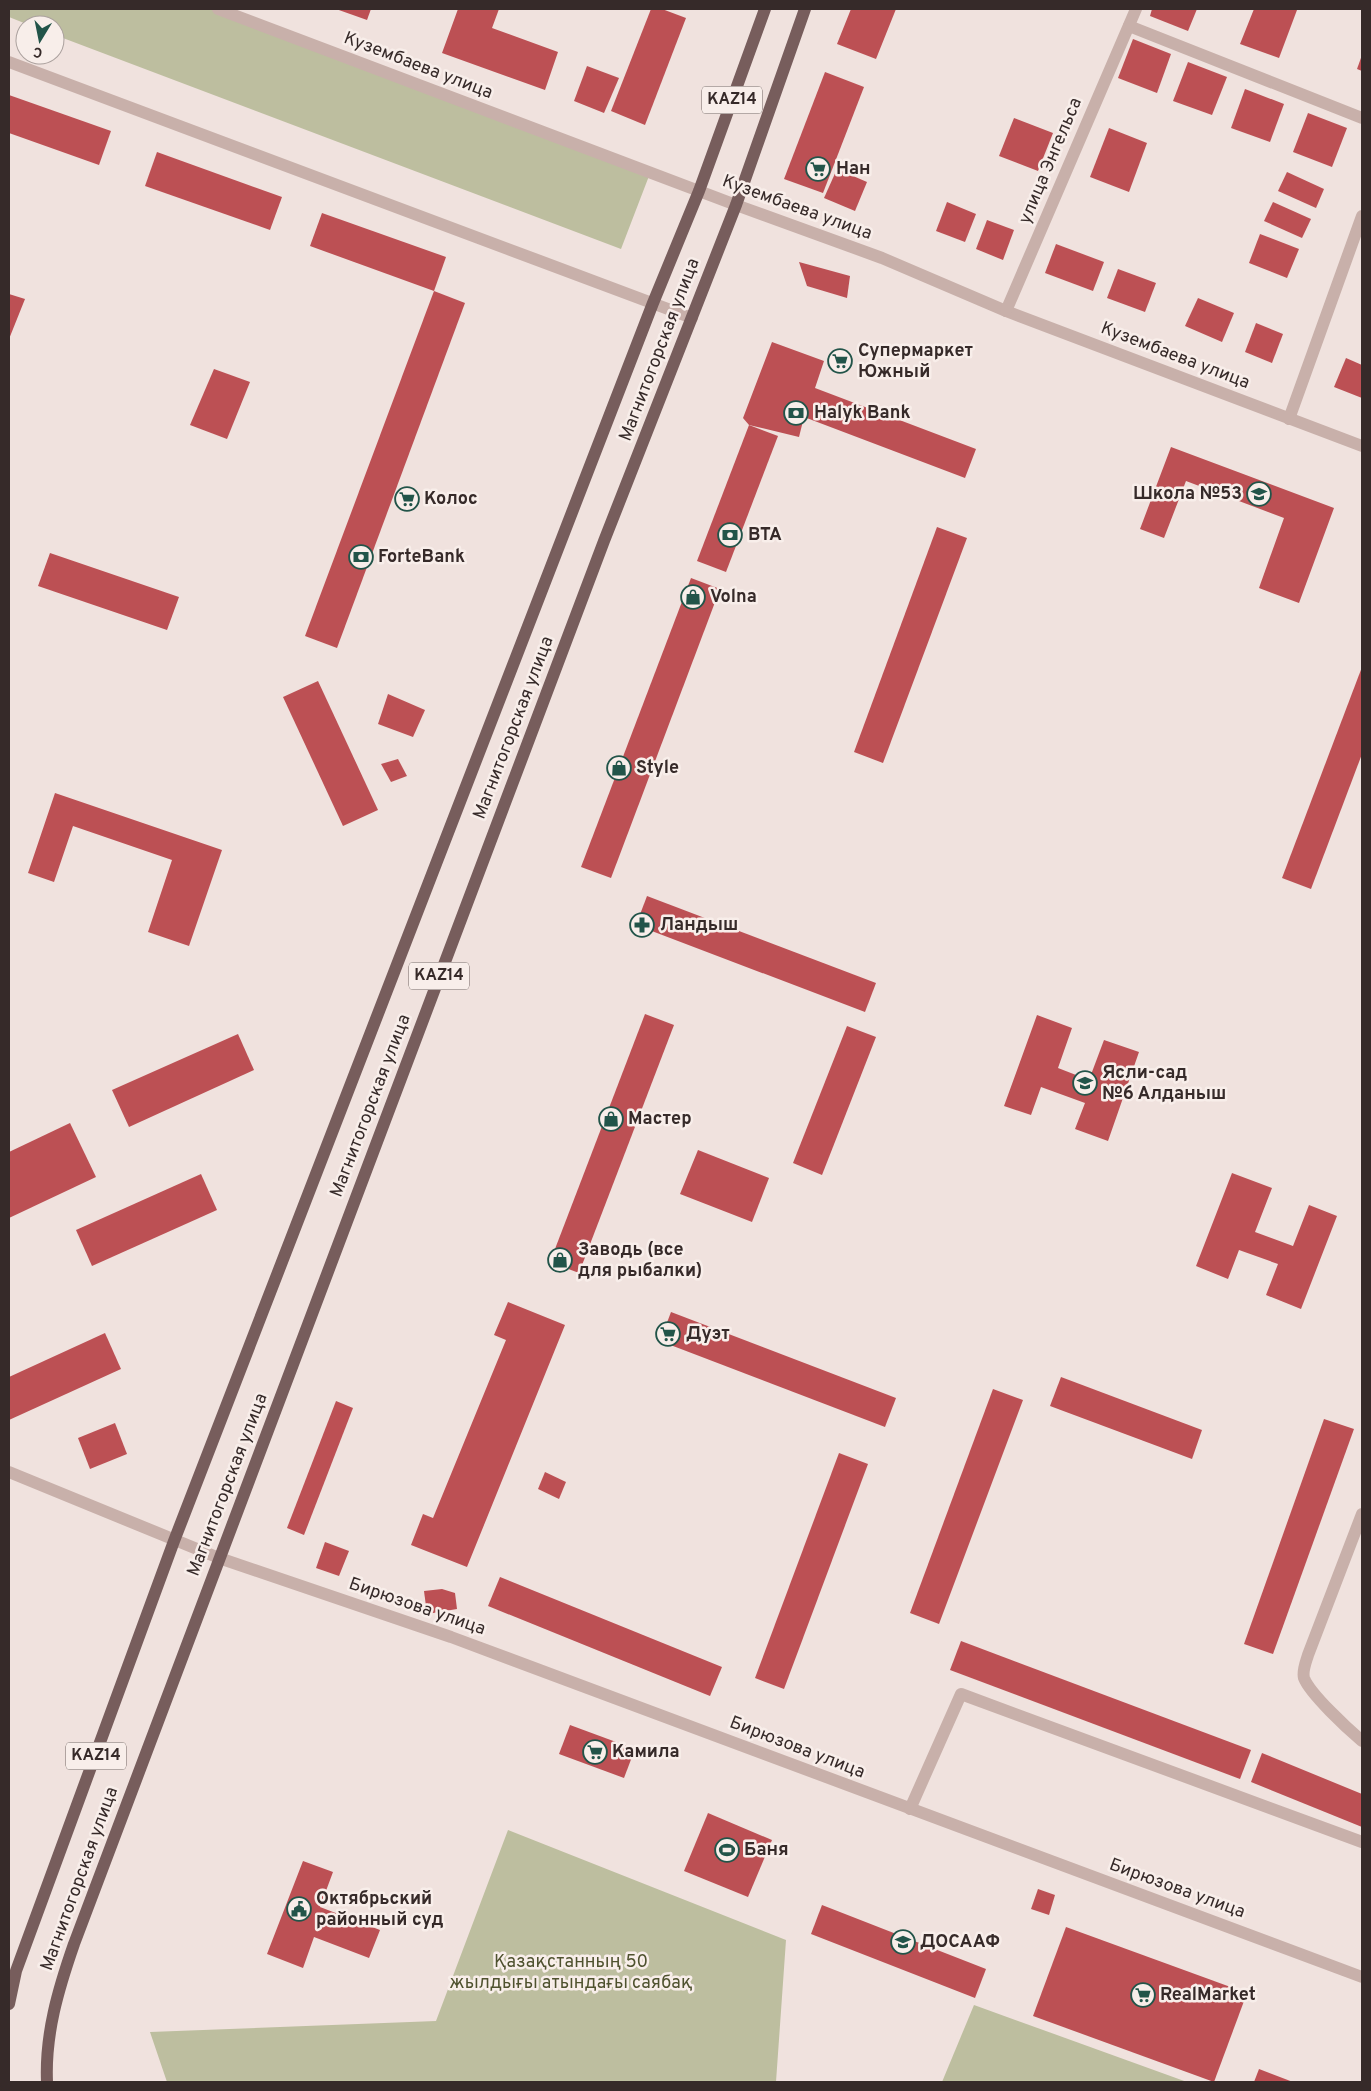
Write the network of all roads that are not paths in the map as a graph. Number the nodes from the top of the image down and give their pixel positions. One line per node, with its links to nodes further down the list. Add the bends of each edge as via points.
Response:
1 (218, 9): 8 (street, Кузембаева улица)
2 (765, 9): 8 (main road, Магнитогорская улица / KAZ14)
3 (806, 9): 9 (main road, Магнитогорская улица / KAZ14)
4 (1136, 9): 5 (street, улица Энгельса)
5 (1129, 26): 7 (street); 12 (street, улица Энгельса)
6 (9, 62): 11 (street)
7 (1362, 118)
8 (699, 191): 9 (street, Кузембаева улица); 11 (main road, Магнитогорская улица / KAZ14)
9 (736, 205): 12 (street, Кузембаева улица, via 882,258); 13 (main road, Магнитогорская улица / KAZ14)
10 (1362, 216): 14 (street)
11 (653, 304): 13 (street); 18 (main road, Магнитогорская улица / KAZ14)
12 (1006, 311): 14 (street, Кузембаева улица)
13 (692, 318): 19 (main road, Магнитогорская улица / KAZ14, via 600,550)
14 (1289, 419): 15 (street, Кузембаева улица)
15 (1362, 446)
16 (9, 1472): 18 (street)
17 (1362, 1514): 20 (street, via 1304,1672 1304,1678 1317,1697)
18 (174, 1541): 19 (street, Бирюзова улица); 24 (main road, Магнитогорская улица / KAZ14, via 16,1972)
19 (219, 1558): 21 (street, Бирюзова улица, via 450,1637); 25 (main road, Магнитогорская улица / KAZ14, via 57,1993 48,2046)
20 (1362, 1741)
21 (910, 1809): 22 (street, via 961,1694); 23 (street, Бирюзова улица)
22 (1362, 1842)
23 (1362, 1977)
24 (9, 2004)
25 (47, 2082)

